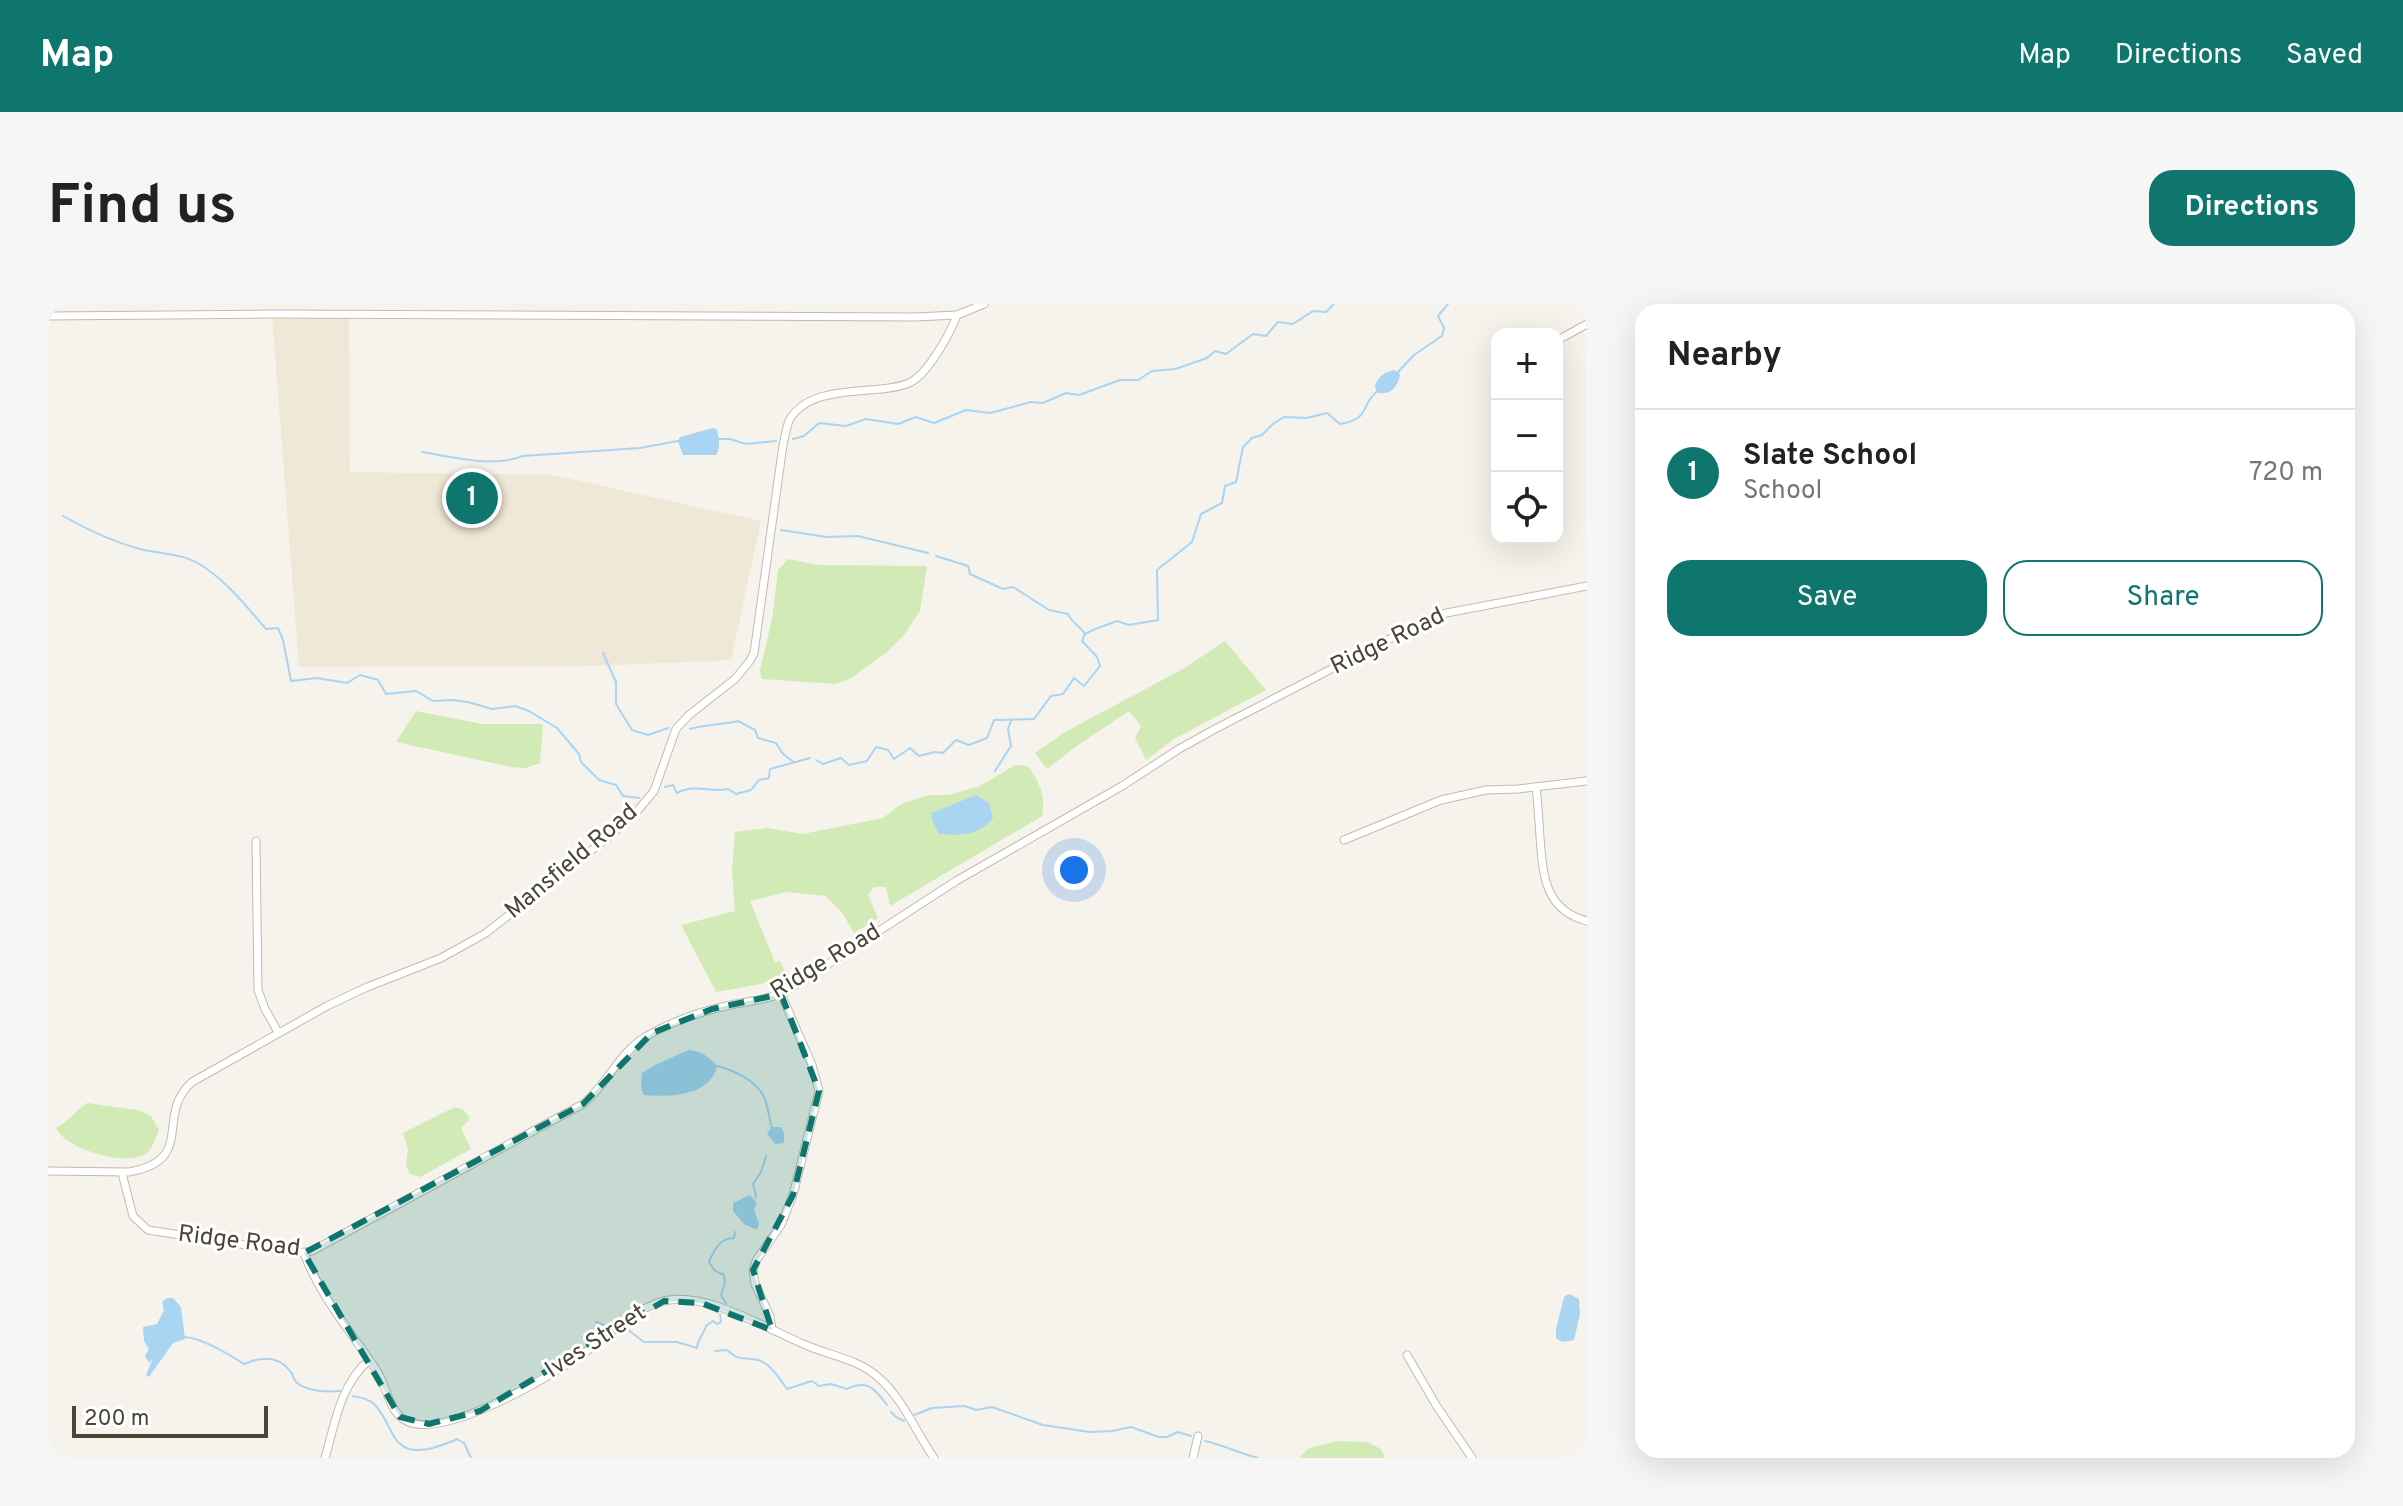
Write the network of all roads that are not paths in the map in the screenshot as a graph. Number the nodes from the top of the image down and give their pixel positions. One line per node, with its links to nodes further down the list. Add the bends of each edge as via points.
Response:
1 (984, 304): 2 (street)
2 (957, 315): 3 (street); 13 (street, Mansfield Road, via 913,381 812,400 789,421 754,653 743,671 676,729 654,791 638,810 470,943)
3 (48, 316)
4 (1587, 324): 5 (street)
5 (1563, 337)
6 (1587, 586): 12 (street, Ridge Road, via 1429,618 1179,749 956,881)
7 (1587, 781): 8 (street)
8 (1536, 787): 9 (street, via 1441,800); 11 (street, via 1543,877 1555,901 1573,918)
9 (1344, 840)
10 (256, 841): 13 (street, via 258,990)
11 (1587, 921)
12 (781, 994): 16 (street, Ridge Road, via 712,1009 652,1033 629,1050 583,1104); 17 (street, via 819,1091 793,1195 753,1270)
13 (278, 1032): 15 (street, Mansfield Road, via 192,1082 178,1099 164,1158 143,1170)
14 (48, 1171): 15 (street)
15 (122, 1173): 16 (street, Ridge Road, via 133,1216 148,1230)
16 (304, 1253): 19 (street, Ives Street, via 345,1329)
17 (772, 1330): 19 (street, Ives Street, via 701,1303 658,1302 512,1395 467,1416 429,1424 400,1417); 22 (street, Ives Street, via 874,1373)
18 (1407, 1355): 24 (street)
19 (369, 1360): 21 (street, via 343,1399)
20 (1198, 1436): 23 (street)
21 (325, 1458)
22 (934, 1458)
23 (1193, 1458)
24 (1472, 1458)

